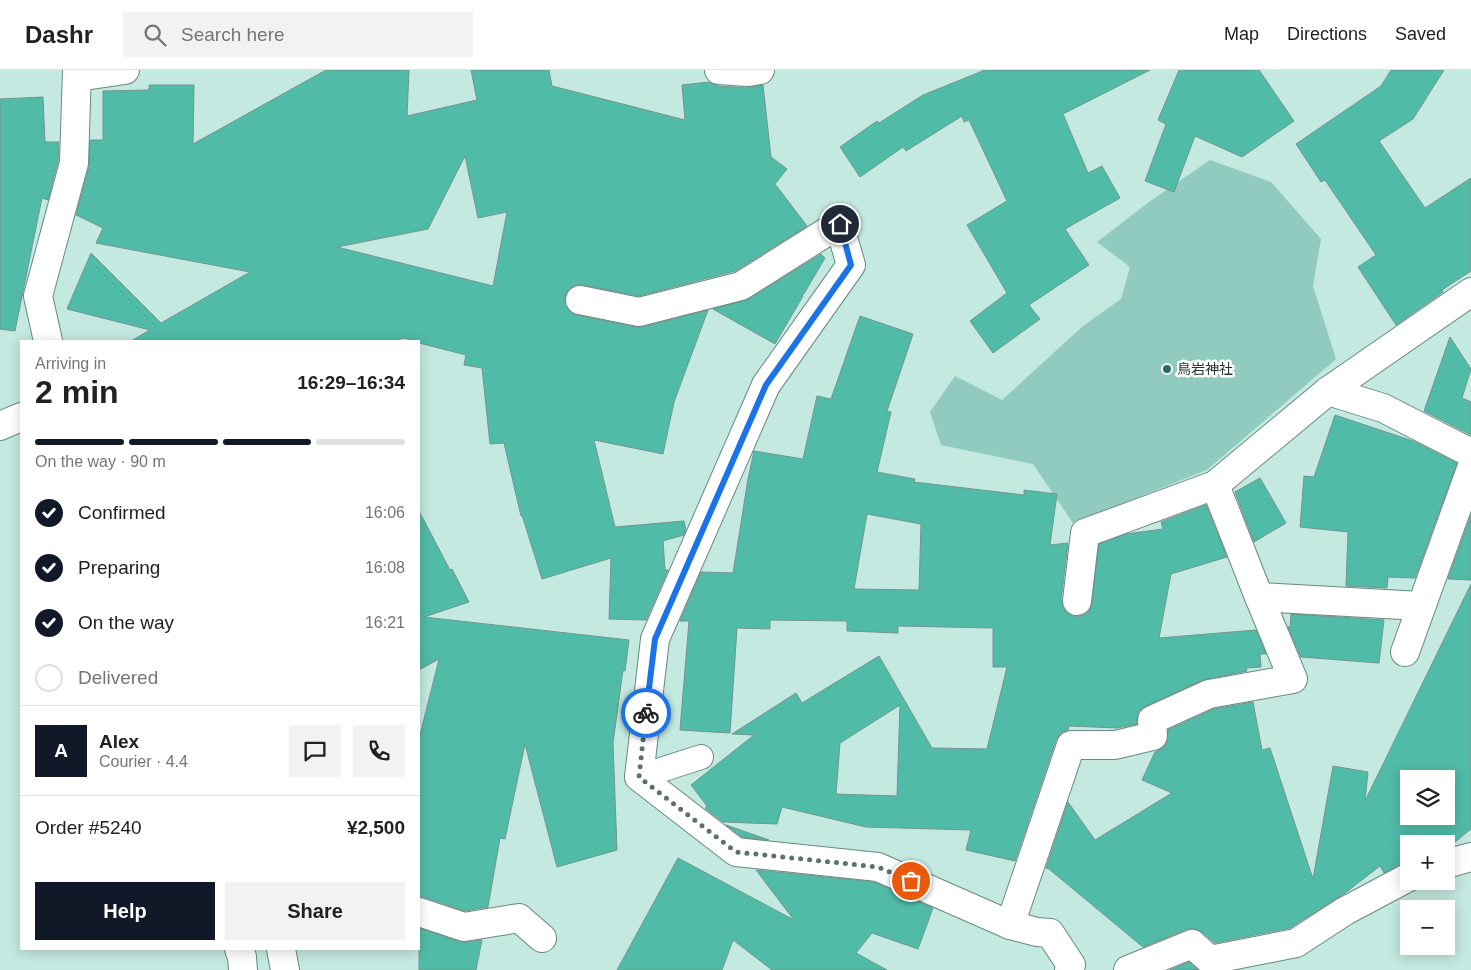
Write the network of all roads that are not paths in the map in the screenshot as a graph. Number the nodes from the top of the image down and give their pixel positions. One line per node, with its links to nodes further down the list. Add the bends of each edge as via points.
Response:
1 (125, 70): 4 (street)
2 (719, 70): 3 (street)
3 (760, 70)
4 (77, 74): 7 (street, via 74,163 38,296)
5 (1471, 292): 8 (street)
6 (580, 300): 19 (street, via 639,312 740,286 840,224 851,265 766,385 655,639)
7 (48, 340)
8 (1328, 391): 11 (street, via 1383,408); 13 (street)
9 (20, 417): 10 (street)
10 (0, 426)
11 (1471, 453)
12 (1471, 469): 16 (street)
13 (1215, 485): 14 (street); 15 (street, via 1085,533)
14 (1259, 597): 16 (street); 24 (street, via 1293,679 1209,694 1152,720 1153,736 1115,745 1071,745)
15 (1077, 601)
16 (1422, 606): 17 (street)
17 (1405, 652)
18 (701, 757): 19 (lane)
19 (639, 777): 24 (street, via 736,852 878,867)
20 (1471, 857): 21 (street)
21 (1455, 861)
22 (1400, 882): 28 (street, via 1345,911 1296,943)
23 (420, 912): 25 (street, via 464,927 519,918)
24 (1010, 925): 31 (street, via 1050,933 1071,965)
25 (542, 938)
26 (239, 950): 29 (street)
27 (281, 950): 30 (street)
28 (1240, 962): 32 (street, via 1210,960 1192,944)
29 (243, 970)
30 (285, 970)
31 (1069, 970)
32 (1128, 970)

